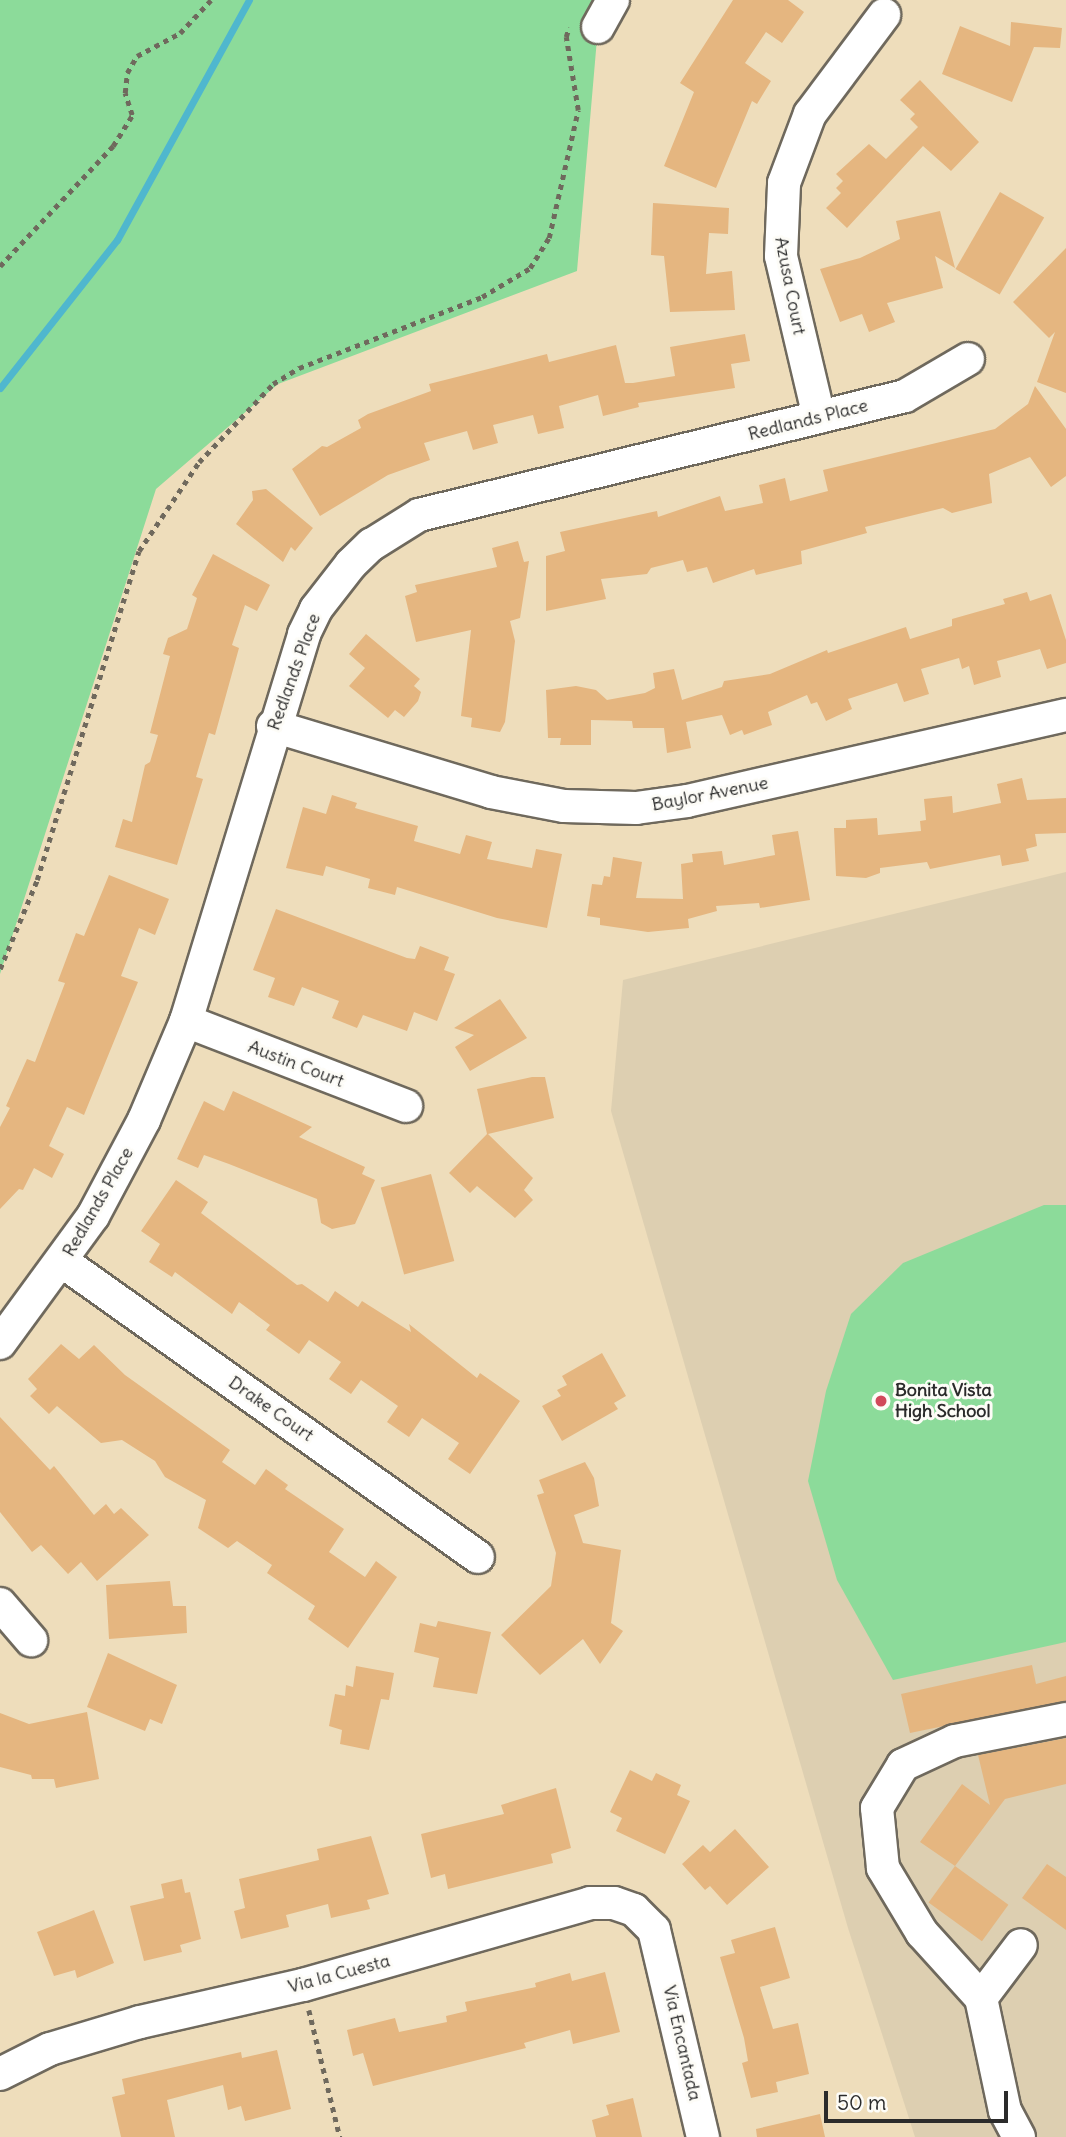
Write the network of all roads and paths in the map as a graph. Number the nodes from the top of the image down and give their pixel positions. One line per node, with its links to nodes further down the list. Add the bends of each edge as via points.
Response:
1 (211, 0): 5 (path, via 180,33 137,56 127,73 125,93 132,115 113,146)
2 (613, 0): 4 (street)
3 (884, 15): 7 (street, Azusa Court, via 810,114 784,183 781,256)
4 (585, 23): 10 (path, via 566,37 578,110 549,238 530,268 482,297 299,368 273,384 199,462 139,551 37,880)
5 (0, 266)
6 (968, 359): 7 (street, Redlands Place, via 905,396)
7 (819, 416): 9 (street, Redlands Place, via 419,515 394,528 351,564 316,609)
8 (1066, 715): 9 (street, Baylor Avenue, via 687,801 636,808 564,806 491,792)
9 (273, 726): 11 (street, Redlands Place)
10 (0, 969)
11 (186, 1021): 12 (street, Austin Court); 13 (street, Redlands Place, via 120,1169)
12 (406, 1106)
13 (63, 1262): 14 (street, Redlands Place); 15 (street, Drake Court)
14 (0, 1343)
15 (478, 1557)
16 (0, 1604): 17 (street)
17 (31, 1640)
18 (1066, 1718): 22 (street, via 955,1741 903,1765 877,1808 883,1868 922,1933)
19 (1021, 1945): 22 (street)
20 (662, 1950): 21 (street, Via la Cuesta, via 654,1930 634,1910 614,1903 590,1903); 25 (street, Via Encantada)
21 (303, 1985): 23 (street, Via la Cuesta, via 117,2029 50,2049); 24 (path)
22 (981, 1998): 26 (street, via 1005,2111)
23 (0, 2074)
24 (340, 2137)
25 (703, 2137)
26 (1019, 2137)

